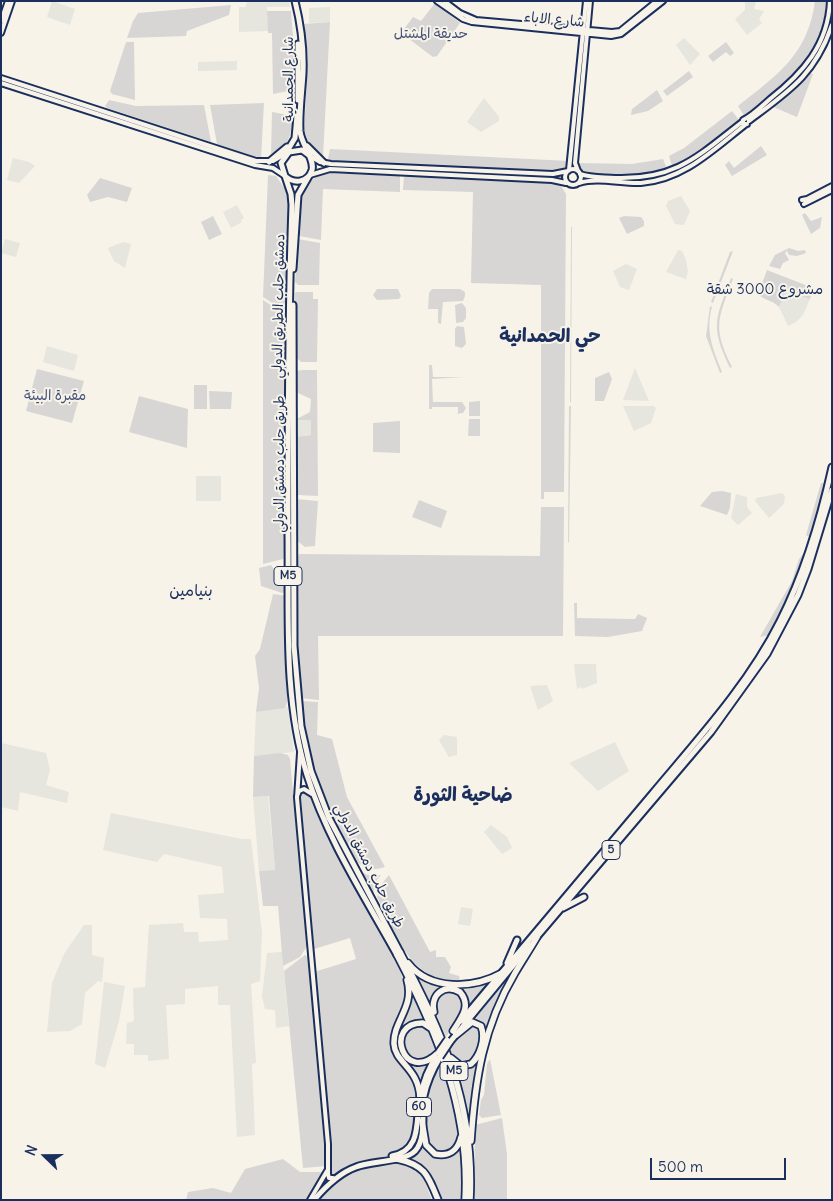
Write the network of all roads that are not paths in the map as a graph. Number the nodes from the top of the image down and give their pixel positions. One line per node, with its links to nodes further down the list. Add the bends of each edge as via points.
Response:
1 (8, 1): 10 (main road)
2 (12, 1): 14 (main road)
3 (294, 1): 18 (highway, شارع الحمدانية, via 303,52)
4 (438, 1): 12 (main road, شارع الاباء, via 472,22)
5 (444, 1): 12 (main road, شارع الاباء, via 476,20)
6 (588, 1): 12 (main road)
7 (658, 1): 13 (main road)
8 (662, 1): 13 (main road)
9 (830, 1): 11 (main road)
10 (1, 21)
11 (831, 22): 19 (main road, via 823,48 811,68 795,86)
12 (585, 32): 13 (main road, شارع الاباء, via 616,36); 28 (main road); 29 (main road, via 575,163)
13 (620, 32)
14 (1, 34)
15 (1, 78): 17 (main road)
16 (1, 83): 17 (main road)
17 (46, 95): 22 (main road)
18 (298, 121): 20 (highway, شارع الحمدانية, via 294,138); 21 (highway, شارع الحمدانية, via 301,138); 23 (highway, via 289,145); 24 (highway, via 307,146)
19 (743, 124): 29 (main road, via 695,158 662,174 633,178 589,176); 33 (main road, via 697,162 673,175 642,183)
20 (285, 154): 21 (highway, via 298,149); 23 (main road); 30 (highway, via 281,163)
21 (310, 156): 24 (main road); 31 (highway, via 313,166)
22 (236, 157): 23 (main road); 25 (main road)
23 (271, 162): 25 (main road, via 276,164)
24 (324, 163): 26 (main road)
25 (273, 168): 30 (main road)
26 (364, 168): 27 (main road); 31 (main road, via 330,169)
27 (370, 168): 28 (main road, via 553,174); 32 (main road)
28 (568, 171): 29 (main road); 32 (main road)
29 (579, 172): 33 (main road, via 582,178)
30 (284, 176): 31 (highway, via 294,181); 40 (highway, دمشق حلب الطريق الدولي / M5, via 292,205 289,646 292,699)
31 (309, 176): 47 (highway, طريق حلب دمشق الدولي / M5, via 298,195 293,288 297,699 311,771 329,818)
32 (566, 183): 33 (main road)
33 (579, 183)
34 (832, 186): 35 (main road, via 803,202)
35 (832, 190)
36 (832, 467): 38 (highway, 5, via 822,512 804,567)
37 (832, 490): 38 (highway, 5, via 808,569)
38 (775, 635): 39 (highway, 5)
39 (764, 653): 44 (highway, 5, via 711,732); 48 (highway, 5, via 708,728)
40 (300, 746): 41 (main road); 42 (highway, دمشق حلب الطريق الدولي / M5)
41 (297, 798): 42 (main road, via 301,790 308,790); 59 (main road)
42 (318, 806): 47 (highway, دمشق حلب الطريق الدولي / M5)
43 (584, 897): 44 (highway)
44 (558, 911): 45 (highway, 5)
45 (537, 937): 50 (highway, 5); 58 (highway, via 504,994 484,1046 474,1094)
46 (517, 940): 48 (highway)
47 (398, 954): 48 (highway, via 420,975 436,982 472,984); 49 (highway, طريق حلب دمشق الدولي / M5); 51 (highway, طريق حلب دمشق الدولي / M5); 54 (highway, via 409,992 394,1047 416,1077)
48 (502, 973): 50 (highway, 5)
49 (438, 1026): 50 (highway, via 433,1010 435,998 444,989 456,990 462,994 466,1006); 52 (highway, طريق حلب دمشق الدولي / M5)
50 (454, 1033): 52 (highway, via 470,1023 479,1025 483,1034 478,1054 471,1064 463,1066 454,1061); 53 (highway, 5, bridge)
51 (439, 1044): 53 (highway, via 431,1028 423,1023 406,1028 400,1041 405,1056 415,1062 428,1061); 56 (highway, طريق حلب دمشق الدولي / M5, via 453,1088)
52 (448, 1051): 58 (highway, طريق حلب دمشق الدولي / M5, via 461,1099)
53 (439, 1055): 54 (highway, 60, via 427,1074); 55 (highway, 5, via 428,1083)
54 (420, 1098): 57 (highway, 60, via 416,1137 409,1148)
55 (422, 1121): 56 (highway, via 426,1145 435,1154 453,1151); 57 (highway, 60, via 421,1138 415,1151)
56 (462, 1135): 63 (highway, طريق حلب دمشق الدولي / M5)
57 (397, 1157): 60 (highway, 60, via 362,1162); 61 (highway, 60, via 367,1163 345,1172); 62 (highway, via 416,1164 426,1172)
58 (470, 1161): 64 (highway, طريق حلب دمشق الدولي / M5)
59 (328, 1167): 60 (main road, via 328,1176); 61 (main road)
60 (333, 1178): 61 (highway, 60)
61 (312, 1200)
62 (438, 1200)
63 (465, 1200)
64 (470, 1200)

